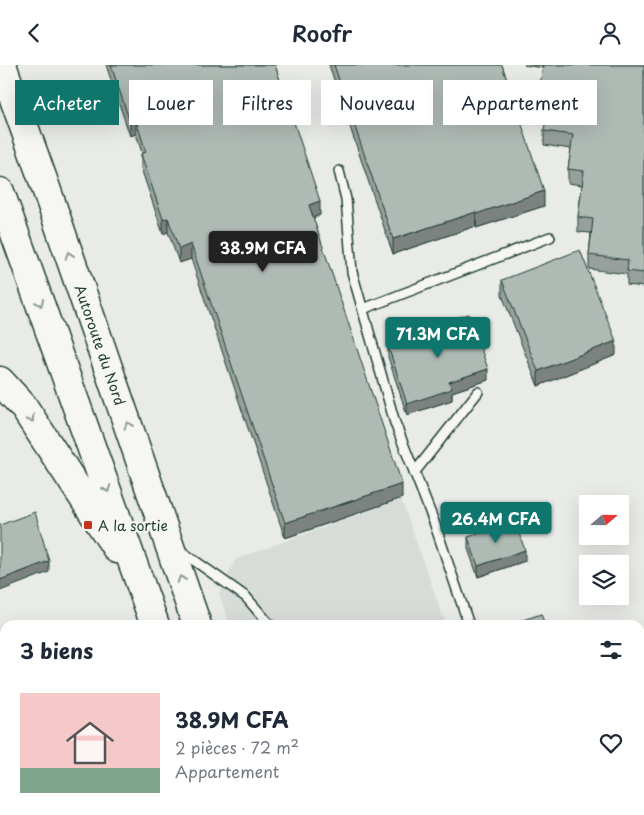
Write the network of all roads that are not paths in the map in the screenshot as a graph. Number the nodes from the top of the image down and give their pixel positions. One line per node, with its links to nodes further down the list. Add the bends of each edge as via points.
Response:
1 (2, 65): 9 (highway, Autoroute du Nord, one-way to 1)
2 (339, 171): 5 (lane, via 346,199 352,273)
3 (0, 192): 10 (highway, one-way to 10)
4 (550, 237): 5 (lane)
5 (362, 309): 8 (lane, via 395,423)
6 (0, 381): 11 (highway, one-way to 11, via 23,406 128,567)
7 (478, 392): 8 (lane)
8 (414, 473): 14 (lane)
9 (167, 541): 12 (highway, Autoroute du Nord, one-way to 9); 13 (lane, via 246,597)
10 (154, 620)
11 (154, 620)
12 (195, 620)
13 (266, 620)
14 (467, 620)

